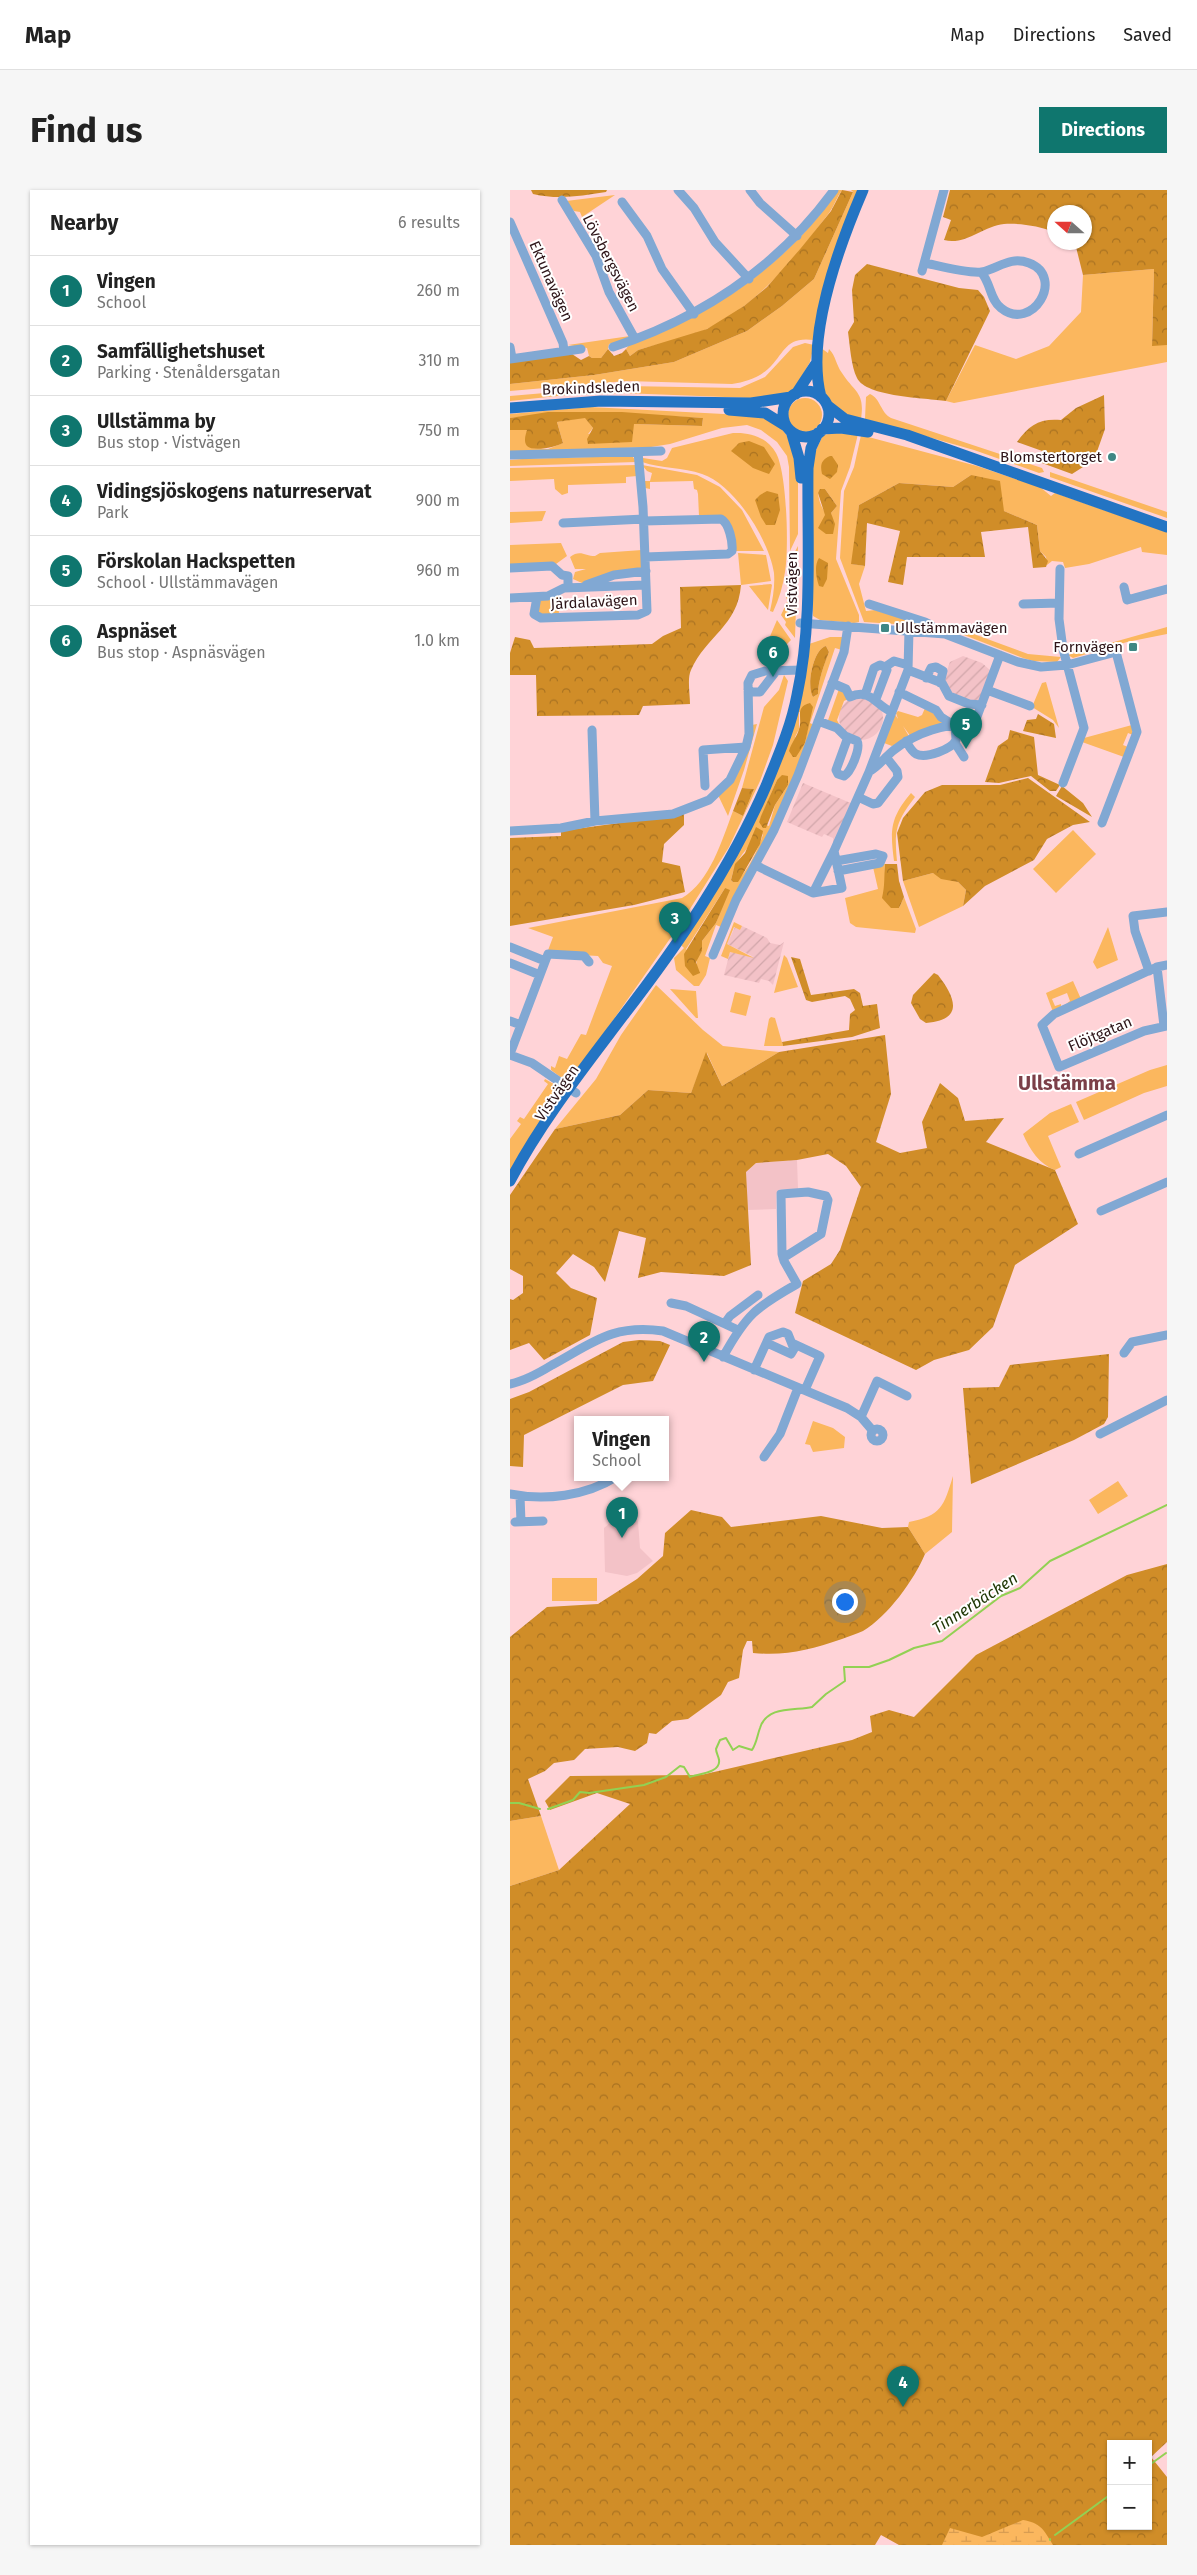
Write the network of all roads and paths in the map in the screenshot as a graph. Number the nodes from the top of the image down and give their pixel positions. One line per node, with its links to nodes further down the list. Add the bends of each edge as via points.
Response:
1 (678, 190): 12 (street, via 694,208 715,242)
2 (750, 190): 10 (street)
3 (834, 190): 10 (street)
4 (863, 190): 14 (main road, via 834,269)
5 (870, 190): 14 (main road, via 845,246)
6 (944, 190): 11 (street, via 924,267)
7 (562, 200): 15 (street, Lövsbergsvägen, via 596,256 609,292)
8 (622, 202): 13 (street, via 647,236 662,269)
9 (510, 222): 19 (street, Ektunavägen)
10 (797, 236): 12 (street)
11 (981, 272): 11 (street, via 989,283 995,302 1005,312 1027,313 1042,299 1045,280 1040,270 1031,264 1008,261)
12 (749, 279): 13 (street)
13 (694, 314): 15 (street)
14 (822, 321): 21 (main road)
15 (635, 339): 17 (street)
16 (510, 347): 20 (street)
17 (613, 347)
18 (581, 349): 19 (street)
19 (564, 351): 20 (street)
20 (511, 359)
21 (815, 365): 22 (main road); 23 (main road)
22 (793, 395): 23 (main road, via 811,392); 24 (main road, Brokindsleden, via 751,403); 26 (main road, via 783,413)
23 (824, 401): 27 (main road, via 828,418); 30 (main road, via 845,419 898,432)
24 (673, 402): 25 (main road, Brokindsleden, via 586,401); 26 (main road, Brokindsleden, via 765,413)
25 (510, 408)
26 (789, 429): 27 (main road, via 804,436); 49 (main road, Vistvägen, via 801,466)
27 (820, 431): 30 (main road, via 856,430); 49 (main road, Vistvägen, via 811,448 808,468)
28 (661, 451): 29 (street)
29 (638, 452): 31 (street); 32 (street, Järdalavägen)
30 (966, 455): 34 (main road)
31 (510, 456)
32 (644, 520): 33 (street); 35 (street, Järdalavägen); 35 (street, via 723,519 732,548 728,554)
33 (563, 523)
34 (1167, 525)
35 (645, 557): 38 (street, Järdalavägen)
36 (510, 568): 42 (street, Järdalavägen, via 552,566 568,576)
37 (1060, 569): 46 (street)
38 (646, 571): 39 (street, Järdalavägen); 40 (street, Järdalavägen, via 614,575)
39 (646, 585): 40 (street, Järdalavägen); 44 (street, Järdalavägen, via 647,611 638,615 538,618 534,610)
40 (582, 587): 42 (street, Järdalavägen)
41 (1124, 587): 43 (street, via 1127,600)
42 (568, 588): 44 (street, Järdalavägen, via 551,596)
43 (1167, 589)
44 (537, 597): 45 (street, Järdalavägen)
45 (510, 598)
46 (1059, 602): 48 (street); 54 (street)
47 (869, 604): 52 (street, via 925,622)
48 (1023, 604)
49 (803, 624): 50 (street); 58 (main road, Vistvägen)
50 (848, 626): 51 (street); 60 (street, via 846,646)
51 (910, 630): 52 (street); 56 (street)
52 (931, 631): 53 (street, via 954,636)
53 (1000, 655): 54 (street, via 1030,665); 63 (street)
54 (1067, 665): 82 (street, via 1084,728); 86 (street, via 1116,652 1137,732)
55 (885, 667): 56 (street, via 894,661); 65 (street, via 874,668); 66 (street, via 887,670)
56 (908, 668): 59 (street); 64 (street)
57 (777, 670): 58 (street); 62 (street, via 752,675); 62 (street, via 760,692)
58 (798, 670): 106 (main road, Vistvägen, via 763,791 726,866)
59 (926, 678): 61 (street); 61 (street, via 931,668 936,667 942,671)
60 (832, 683): 65 (street, via 846,689 850,697 858,693); 70 (street)
61 (940, 683): 67 (street, via 949,696)
62 (748, 689): 77 (street, via 749,734)
63 (988, 690): 67 (street); 68 (street)
64 (899, 692): 69 (street); 71 (street, via 936,710)
65 (865, 695): 66 (street)
66 (876, 699): 69 (street, via 884,709)
67 (982, 705): 71 (street, via 975,722)
68 (1030, 706)
69 (892, 712): 75 (street)
70 (818, 721): 73 (street, via 837,728); 90 (street, via 792,791)
71 (953, 724): 74 (street); 76 (street)
72 (592, 730): 85 (street)
73 (848, 737)
74 (906, 741): 76 (street, via 914,752 922,756); 78 (street)
75 (880, 743): 78 (street); 81 (street)
76 (955, 743): 80 (street)
77 (746, 748): 83 (street, via 703,750); 85 (street, via 730,780 699,806 673,814)
78 (895, 749): 79 (street)
79 (886, 757): 81 (street); 84 (street, via 898,771 898,777 878,803)
80 (964, 757)
81 (869, 772): 84 (street)
82 (1063, 783)
83 (705, 786)
84 (858, 798): 88 (street)
85 (595, 821): 87 (street, via 561,828)
86 (1102, 822)
87 (510, 831)
88 (834, 851): 89 (street); 92 (street)
89 (836, 861): 91 (street); 91 (street, via 876,854 883,856 878,864)
90 (756, 864): 92 (street); 95 (street, via 736,900)
91 (838, 871): 92 (street, via 842,888)
92 (813, 893)
93 (1167, 912): 100 (street, via 1134,916 1135,931)
94 (510, 948): 96 (street)
95 (713, 956)
96 (545, 961): 97 (street, via 548,954 584,956); 101 (street)
97 (589, 962)
98 (510, 964): 101 (street)
99 (1167, 965): 100 (street)
100 (1153, 969): 104 (street); 104 (street, Flöjtgatan, via 1054,1014 1042,1025 1059,1067 1144,1030)
101 (540, 975): 103 (street)
102 (510, 1021): 103 (street)
103 (521, 1025): 105 (street)
104 (1166, 1026)
105 (510, 1054): 106 (street, via 532,1063)
106 (572, 1091): 109 (main road, Vistvägen)
107 (1167, 1116): 108 (street)
108 (1079, 1154)
109 (510, 1182)
110 (1167, 1182): 111 (street)
111 (1100, 1211)
112 (783, 1258): 112 (street, via 781,1194 808,1192 826,1196 828,1200 821,1234); 116 (street, via 797,1284 761,1305)
113 (758, 1295): 115 (street)
114 (671, 1302): 115 (street)
115 (725, 1323): 116 (street)
116 (738, 1330): 121 (street)
117 (1167, 1335): 120 (street, via 1132,1342)
118 (767, 1343): 119 (street, via 769,1337 784,1332); 119 (street, via 792,1354); 122 (street)
119 (792, 1343): 124 (street, via 820,1356)
120 (1124, 1353)
121 (723, 1357): 122 (street); 123 (street, via 663,1331 625,1330 597,1340 539,1373)
122 (754, 1370): 124 (street)
123 (510, 1384)
124 (802, 1389): 127 (street); 130 (street, via 780,1434)
125 (907, 1396): 127 (street, via 877,1382)
126 (1167, 1400): 129 (street)
127 (861, 1417): 128 (street)
128 (873, 1431)
129 (1100, 1434)
130 (764, 1457)
131 (608, 1481): 133 (street, via 575,1493)
132 (510, 1494): 133 (street)
133 (520, 1496): 134 (street, via 518,1522)
134 (543, 1521)

